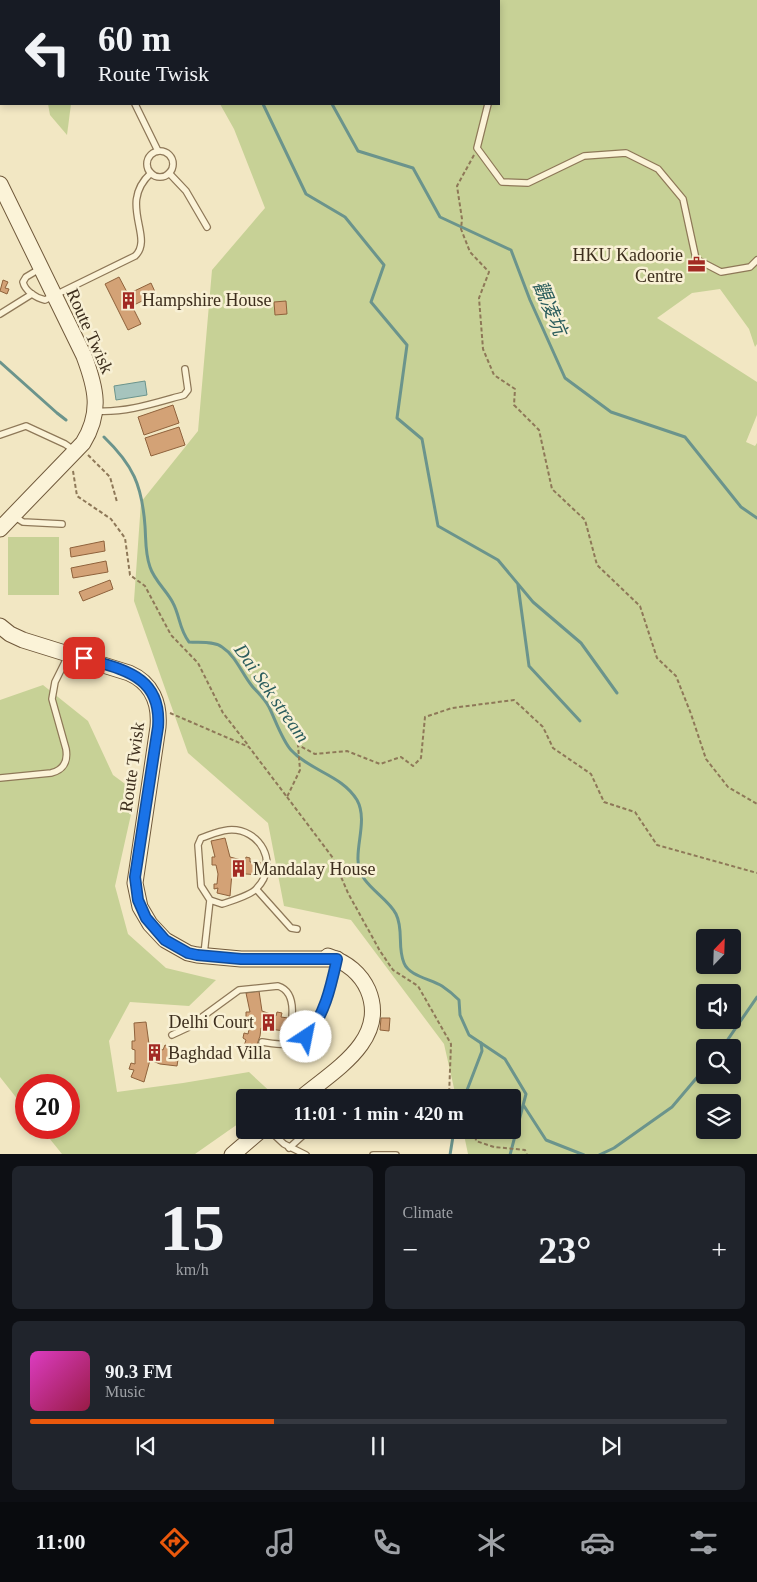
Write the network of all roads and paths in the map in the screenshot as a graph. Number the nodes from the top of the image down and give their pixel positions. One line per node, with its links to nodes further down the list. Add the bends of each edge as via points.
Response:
1 (135, 105): 4 (lane)
2 (488, 105): 3 (lane)
3 (477, 148): 9 (lane, via 502,182 528,183 584,156 626,153 658,169 683,199 696,259 721,272 750,267); 29 (path, via 457,186 461,229 470,252 489,272 479,298 486,358 494,375 515,389 514,405 539,430 552,489 585,520 597,565 640,606 657,658 676,676 706,759 728,787)
4 (158, 151): 5 (lane, via 148,160 147,167); 6 (lane, via 172,159)
5 (151, 173): 6 (lane, via 160,177); 12 (lane, via 139,189 136,200 142,243 138,252)
6 (169, 173): 8 (lane, via 186,192)
7 (0, 184): 10 (main road, Route Twisk)
8 (207, 227)
9 (757, 260)
10 (40, 268): 11 (lane, via 23,282); 12 (main road, Route Twisk)
11 (32, 294): 12 (lane, via 45,300); 13 (lane)
12 (55, 296): 15 (main road, Route Twisk, via 93,379)
13 (0, 314)
14 (185, 369): 15 (lane, via 188,390 184,395 130,409)
15 (96, 411): 18 (main road, Route Twisk, via 89,431)
16 (0, 428): 17 (lane)
17 (3, 435): 18 (lane, via 26,426)
18 (75, 451): 19 (path, via 110,477); 20 (main road, Route Twisk); 26 (path, via 77,496 111,518 125,538 130,575 145,586 171,635 198,663 223,713)
19 (117, 502)
20 (13, 515): 21 (lane, via 23,522); 22 (main road, Route Twisk)
21 (62, 524)
22 (0, 529)
23 (0, 626): 24 (main road, Route Twisk, via 24,640)
24 (69, 654): 25 (main road, Route Twisk, via 136,676 148,686); 27 (lane, via 57,678 52,698 66,751 65,764 55,772)
25 (158, 708): 26 (path); 34 (main road, Route Twisk, via 158,733 136,870 136,894 146,918 160,935 188,953)
26 (249, 747): 28 (path)
27 (0, 778)
28 (287, 797): 30 (path, via 300,770 298,745 315,754 347,751 380,764 401,757 413,766 421,758 425,717 452,708 514,700 542,727 553,748 591,774 604,802 635,812 657,846); 40 (path, via 333,858 380,951 393,970 418,986 451,1044)
29 (757, 804)
30 (757, 873)
31 (257, 890): 32 (lane, via 222,904); 32 (lane, via 266,874 267,856 262,843 245,833 228,830 201,838 198,845 201,886); 33 (lane, via 292,928)
32 (210, 900): 34 (lane)
33 (297, 928)
34 (204, 956): 35 (main road, Route Twisk, via 319,953)
35 (337, 959): 38 (lane, via 317,1023 306,1037); 39 (main road, Route Twisk, via 356,972 366,986 371,1000 371,1021 358,1049)
36 (172, 1035): 38 (lane, via 187,1028 238,990 278,986 283,987 291,1001 292,1023)
37 (262, 1042): 38 (lane)
38 (287, 1044)
39 (311, 1089)
40 (449, 1089)
41 (251, 1139): 46 (main road)
42 (277, 1139): 45 (lane)
43 (300, 1139): 45 (lane)
44 (476, 1139): 50 (path, via 494,1147 525,1150)
45 (290, 1148): 47 (lane)
46 (232, 1154)
47 (306, 1154)
48 (373, 1154): 49 (lane)
49 (396, 1154)
50 (526, 1154)

